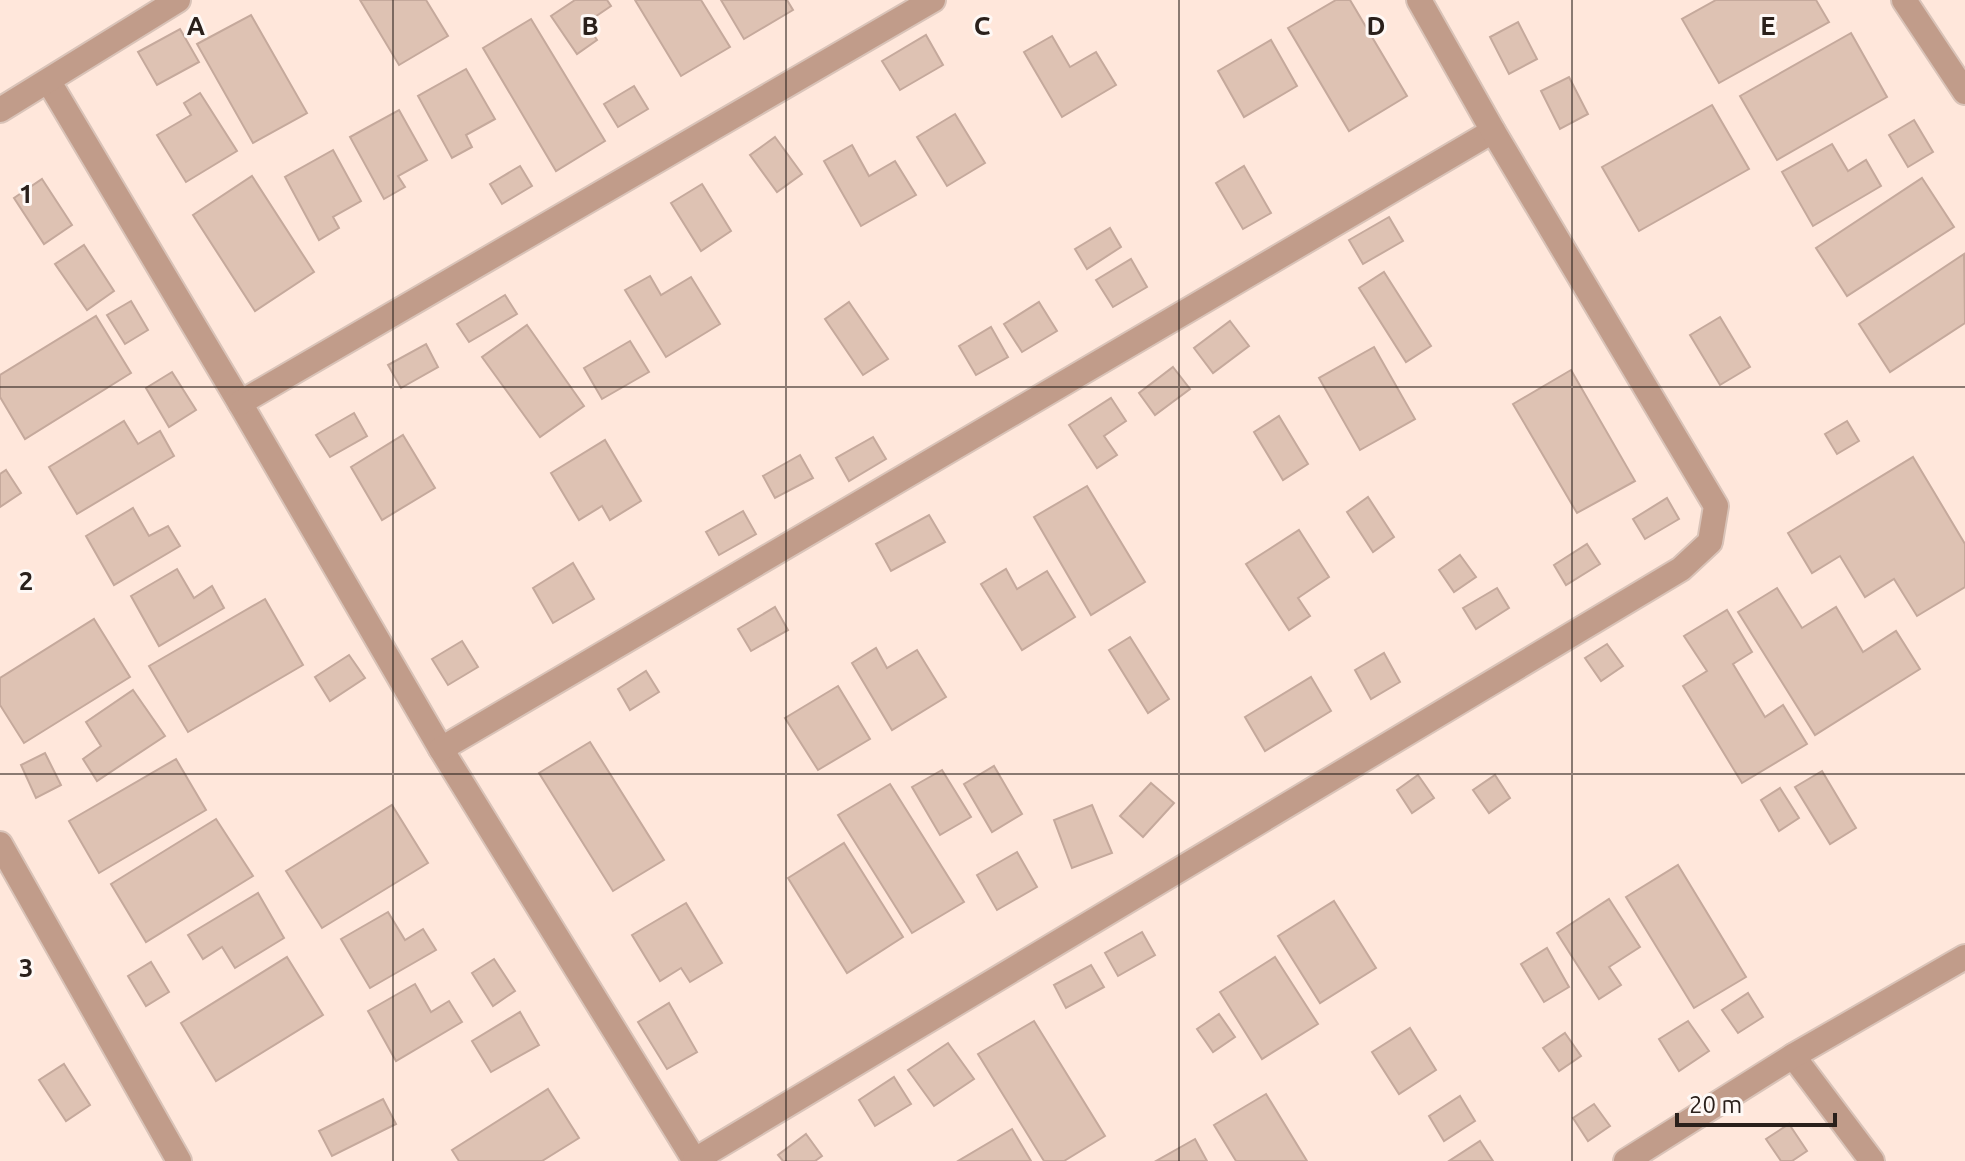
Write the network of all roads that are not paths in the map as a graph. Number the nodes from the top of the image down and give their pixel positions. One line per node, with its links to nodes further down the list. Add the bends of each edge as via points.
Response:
1 (178, 0): 5 (street)
2 (933, 0): 9 (street)
3 (1419, 0): 8 (street)
4 (1904, 0): 6 (street)
5 (49, 82): 7 (street); 9 (street)
6 (1965, 92)
7 (0, 110)
8 (1493, 131): 10 (street); 14 (street, via 1716,506 1710,542 1681,569)
9 (240, 403): 10 (street)
10 (441, 749): 14 (street)
11 (0, 844): 15 (street)
12 (1965, 957): 13 (street)
13 (1793, 1056): 16 (street); 17 (street)
14 (695, 1160)
15 (179, 1161)
16 (1626, 1161)
17 (1872, 1161)

